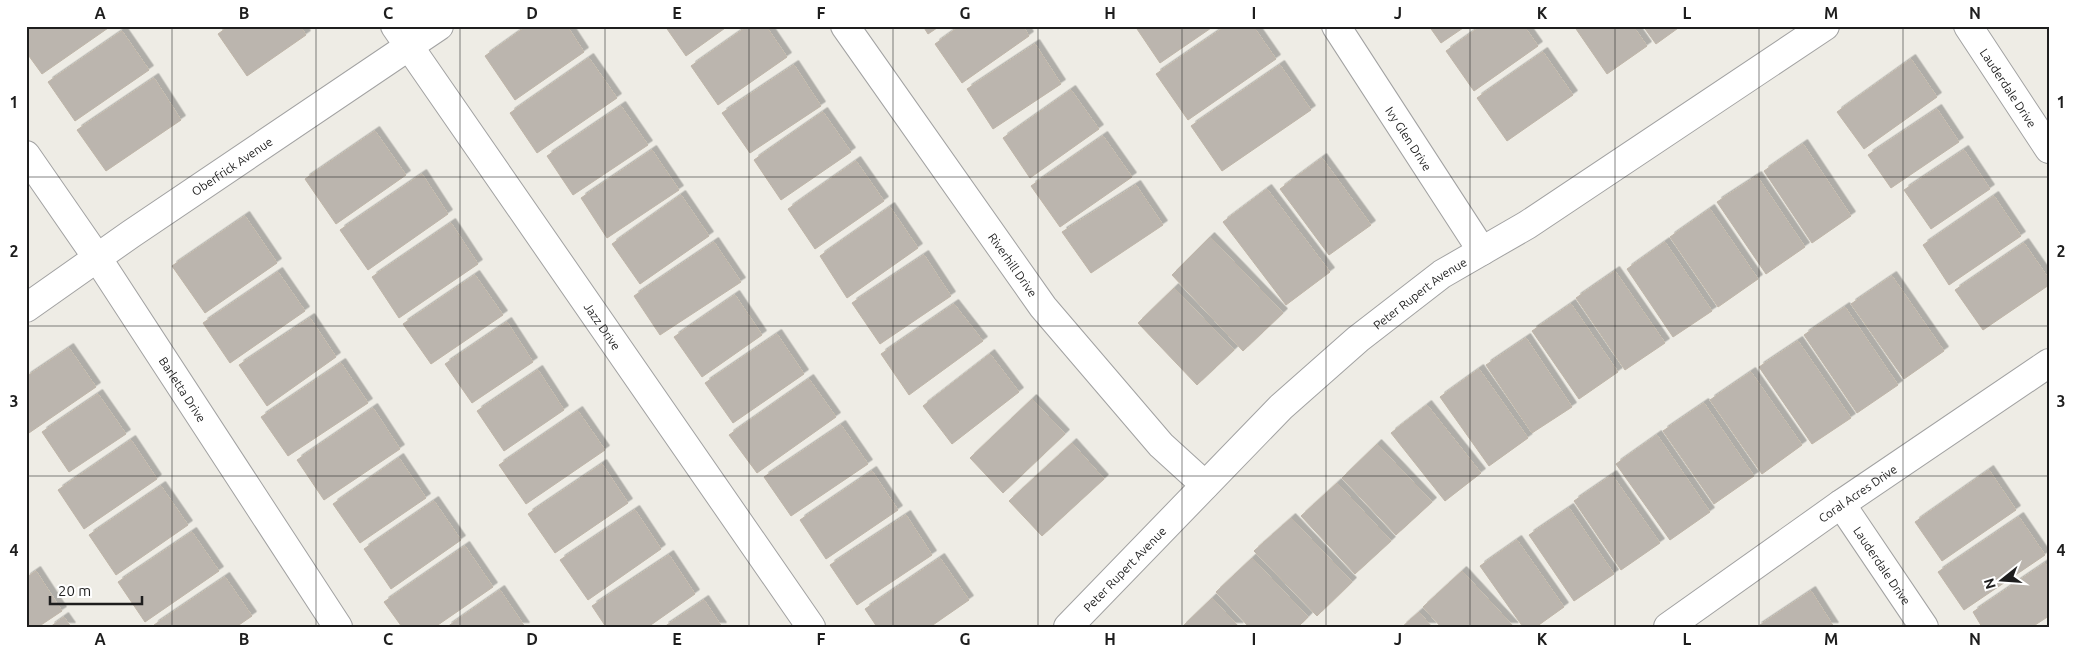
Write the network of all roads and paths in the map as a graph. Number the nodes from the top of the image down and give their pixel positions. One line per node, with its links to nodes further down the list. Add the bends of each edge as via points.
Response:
1 (439, 26): 6 (street, Oberfrick Avenue)
2 (846, 26): 13 (street, Riverhill Drive, via 1043,306 1161,445)
3 (1336, 26): 9 (street, Ivy Glen Drive)
4 (1825, 26): 9 (street, Peter Rupert Avenue, via 1527,225)
5 (1968, 26): 7 (street, Lauderdale Drive)
6 (401, 36): 10 (street, Oberfrick Avenue); 16 (street, Jazz Drive)
7 (2049, 150)
8 (26, 155): 10 (street, Barletta Drive)
9 (1482, 251): 13 (street, Peter Rupert Avenue, via 1442,274 1358,339 1281,407)
10 (98, 259): 11 (street, Oberfrick Avenue); 15 (street, Barletta Drive)
11 (26, 308)
12 (2049, 363): 14 (street, Coral Acres Drive)
13 (1205, 485): 17 (street, Peter Rupert Avenue)
14 (1841, 504): 18 (street, Coral Acres Drive); 19 (street, Lauderdale Drive)
15 (338, 627)
16 (811, 627)
17 (1068, 627)
18 (1668, 627)
19 (1924, 627)

